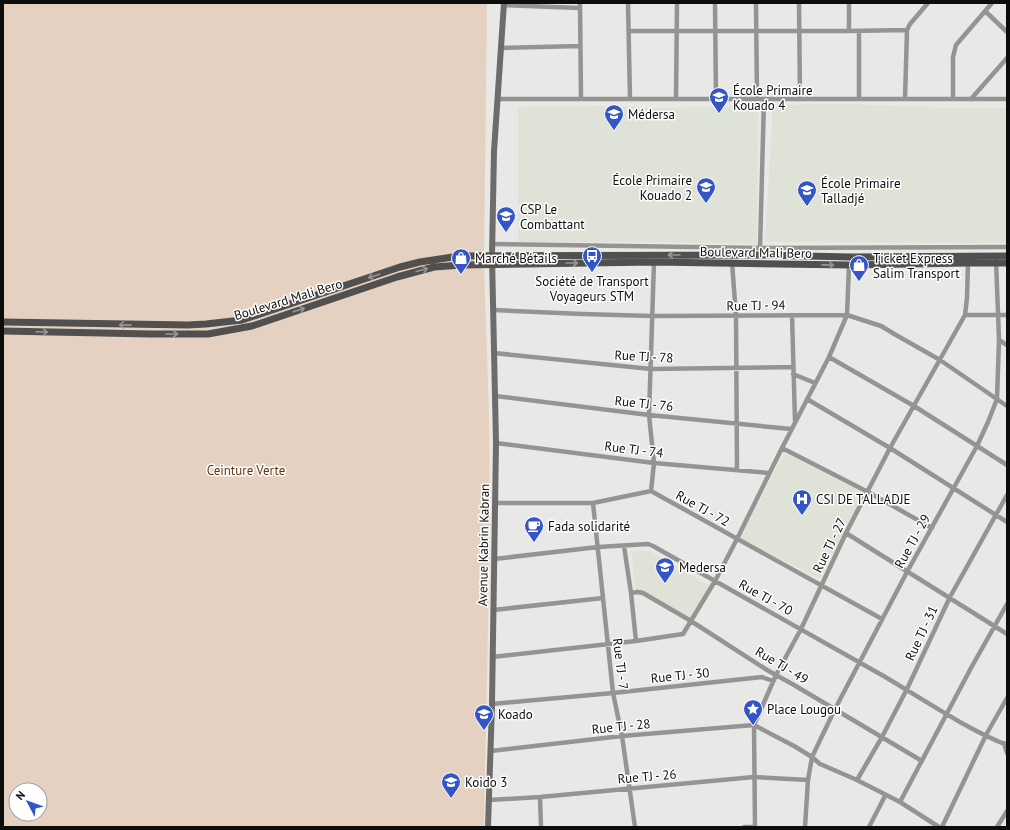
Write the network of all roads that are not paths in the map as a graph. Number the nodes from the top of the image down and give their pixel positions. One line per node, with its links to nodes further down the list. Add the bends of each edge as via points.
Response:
1 (628, 3): 13 (street)
2 (677, 3): 14 (street)
3 (715, 3): 15 (street)
4 (756, 3): 16 (street)
5 (799, 3): 17 (street)
6 (849, 3): 18 (street)
7 (928, 3): 12 (street)
8 (992, 3): 11 (street)
9 (504, 4): 10 (street); 22 (street, Avenue Kabrin Kabran)
10 (580, 5): 21 (street)
11 (985, 11): 20 (street); 34 (street, via 956,45 953,57)
12 (907, 30): 19 (street); 33 (street)
13 (629, 31): 14 (street); 26 (street)
14 (677, 31): 15 (street); 27 (street)
15 (715, 31): 16 (street); 28 (street)
16 (756, 31): 17 (street); 29 (street)
17 (799, 31): 18 (street); 31 (street)
18 (849, 31): 19 (street)
19 (859, 31): 32 (street)
20 (1007, 32)
21 (580, 46): 22 (street); 25 (street)
22 (501, 48): 24 (street, Avenue Kabrin Kabran)
23 (1007, 58): 35 (street)
24 (498, 99): 25 (street); 37 (street, Avenue Kabrin Kabran)
25 (581, 99): 26 (street)
26 (630, 99): 27 (street)
27 (676, 99): 28 (street)
28 (716, 99): 29 (street)
29 (757, 99): 30 (street)
30 (764, 99): 31 (street); 41 (street)
31 (800, 99): 32 (street)
32 (859, 99): 33 (street)
33 (906, 99): 34 (street)
34 (953, 99): 35 (street)
35 (971, 99): 36 (street)
36 (1007, 99)
37 (492, 244): 38 (street); 48 (street, Avenue Kabrin Kabran)
38 (525, 244): 41 (street); 42 (street)
39 (984, 247): 40 (street); 41 (street); 43 (street)
40 (1007, 247)
41 (760, 252): 43 (main road, Boulevard Mali Bero, via 850,257); 46 (main road, Boulevard Mali Bero)
42 (524, 255): 46 (main road, Boulevard Mali Bero, one-way to 42); 48 (main road, Boulevard Mali Bero, via 507,255)
43 (984, 256): 44 (main road, Boulevard Mali Bero)
44 (996, 256): 45 (main road, Boulevard Mali Bero); 51 (street, Rue TJ - 29)
45 (1007, 256)
46 (732, 259): 49 (main road, Boulevard Mali Bero); 53 (main road, Boulevard Mali Bero, one-way to 53); 59 (street)
47 (481, 260): 48 (main road); 62 (main road, Boulevard Mali Bero, one-way to 62, via 459,256 420,262 242,320 153,325); 63 (main road, Boulevard Mali Bero, one-way to 47, via 208,334 252,326 434,267)
48 (492, 260): 49 (main road, Boulevard Mali Bero, one-way to 49, via 505,263); 54 (street, Avenue Kabrin Kabran)
49 (654, 262): 58 (street)
50 (968, 263): 51 (main road, Boulevard Mali Bero); 53 (main road, Boulevard Mali Bero); 55 (street, Rue TJ - 27)
51 (996, 263): 52 (main road, Boulevard Mali Bero); 60 (street, Rue TJ - 29)
52 (1007, 263)
53 (849, 265): 57 (street)
54 (494, 310): 58 (street, Rue TJ - 94); 66 (street, Avenue Kabrin Kabran)
55 (964, 314): 60 (street); 68 (street, Rue TJ - 27)
56 (792, 315): 57 (street, Rue TJ - 94); 59 (street, Rue TJ - 94); 69 (street)
57 (847, 315): 67 (street); 68 (street, Rue TJ - 94, via 881,326)
58 (652, 316): 59 (street, Rue TJ - 94); 70 (street)
59 (736, 316): 71 (street)
60 (999, 316): 61 (street); 64 (street, Rue TJ - 29)
61 (1007, 316)
62 (3, 322)
63 (3, 331)
64 (999, 340): 65 (street); 76 (street, Rue TJ - 29)
65 (1007, 345)
66 (494, 353): 70 (street, Rue TJ - 78); 74 (street, Avenue Kabrin Kabran)
67 (829, 357): 73 (street); 77 (street)
68 (940, 360): 76 (street, Rue TJ - 94); 77 (street, Rue TJ - 27)
69 (793, 367): 71 (street, Rue TJ - 78); 72 (street)
70 (650, 369): 71 (street, Rue TJ - 78); 79 (street)
71 (736, 369): 81 (street)
72 (793, 374): 73 (street); 80 (street)
73 (815, 383): 75 (street)
74 (495, 396): 79 (street, Rue TJ - 76); 83 (street, Avenue Kabrin Kabran)
75 (807, 399): 80 (street); 86 (street)
76 (996, 399): 78 (street, Rue TJ - 94); 84 (street, Rue TJ - 29)
77 (914, 406): 84 (street); 86 (street, Rue TJ - 27)
78 (1007, 406)
79 (649, 415): 81 (street, Rue TJ - 76); 87 (street)
80 (795, 422): 82 (street)
81 (736, 424): 82 (street, Rue TJ - 76); 89 (street)
82 (791, 430): 85 (street)
83 (496, 443): 87 (street, Rue TJ - 74); 95 (street, Avenue Kabrin Kabran)
84 (977, 446): 88 (street); 91 (street, Rue TJ - 29)
85 (782, 448): 90 (street); 93 (street)
86 (890, 448): 91 (street); 93 (street, Rue TJ - 27)
87 (654, 463): 89 (street, Rue TJ - 74); 92 (street)
88 (1007, 464)
89 (737, 470): 90 (street, Rue TJ - 74)
90 (769, 473): 101 (street)
91 (954, 488): 97 (street); 99 (street, Rue TJ - 29)
92 (650, 491): 96 (street); 101 (street, Rue TJ - 72)
93 (868, 492): 99 (street); 100 (street, Rue TJ - 27)
94 (1007, 495): 97 (street, Rue TJ - 31)
95 (495, 502): 96 (street); 104 (street, Avenue Kabrin Kabran)
96 (593, 503): 103 (street, Rue TJ - 7)
97 (996, 515): 98 (street); 109 (street, Rue TJ - 31)
98 (1007, 522)
99 (932, 528): 105 (street, Rue TJ - 29)
100 (846, 533): 105 (street); 107 (street, Rue TJ - 27)
101 (737, 539): 106 (street); 107 (street, Rue TJ - 72)
102 (624, 546): 103 (street, Rue TJ - 70); 106 (street, Rue TJ - 70, via 648,544); 108 (street)
103 (598, 547): 104 (street, Rue TJ - 70); 110 (street, Rue TJ - 7)
104 (494, 559): 112 (street, Avenue Kabrin Kabran)
105 (907, 572): 109 (street); 113 (street, Rue TJ - 29)
106 (715, 581): 114 (street); 116 (street, Rue TJ - 70)
107 (822, 585): 113 (street, Rue TJ - 72); 116 (street, Rue TJ - 27)
108 (631, 592): 114 (street, Rue TJ - 49, via 641,592); 118 (street)
109 (950, 597): 115 (street); 124 (street, Rue TJ - 31)
110 (603, 598): 112 (street); 119 (street, Rue TJ - 7)
111 (1007, 604): 115 (street)
112 (493, 610): 120 (street, Avenue Kabrin Kabran)
113 (882, 619): 121 (street, Rue TJ - 29)
114 (692, 621): 118 (street, via 680,635); 122 (street, Rue TJ - 49)
115 (994, 626): 117 (street); 129 (street)
116 (801, 629): 121 (street, Rue TJ - 70); 122 (street, Rue TJ - 27)
117 (1007, 634)
118 (636, 641): 119 (street)
119 (607, 644): 120 (street); 125 (street, Rue TJ - 7)
120 (492, 657): 127 (street, Avenue Kabrin Kabran)
121 (860, 662): 124 (street, Rue TJ - 70); 128 (street, Rue TJ - 29)
122 (776, 675): 123 (street, Rue TJ - 27); 128 (street, Rue TJ - 49)
123 (773, 681): 125 (street, Rue TJ - 30, via 762,676); 130 (street, Rue TJ - 27)
124 (907, 689): 129 (street, Rue TJ - 70); 133 (street, Rue TJ - 31)
125 (613, 693): 127 (street, Rue TJ - 30); 131 (street, Rue TJ - 7)
126 (1007, 698): 132 (street)
127 (492, 704): 135 (street, Avenue Kabrin Kabran)
128 (835, 709): 133 (street, Rue TJ - 49); 137 (street, Rue TJ - 29)
129 (947, 714): 132 (street, Rue TJ - 70); 138 (street)
130 (754, 725): 131 (street, Rue TJ - 28); 137 (street); 139 (street)
131 (622, 736): 135 (street, Rue TJ - 28); 142 (street, Rue TJ - 7)
132 (986, 736): 134 (street, Rue TJ - 70); 156 (street)
133 (882, 737): 138 (street, Rue TJ - 49); 141 (street, Rue TJ - 31)
134 (1005, 744): 136 (street)
135 (490, 751): 145 (street, Avenue Kabrin Kabran)
136 (1007, 753)
137 (812, 757): 140 (street, Rue TJ - 29); 141 (street, via 820,764)
138 (922, 761): 146 (street)
139 (754, 777): 140 (street, Rue TJ - 26); 142 (street, Rue TJ - 26); 152 (street)
140 (808, 780): 153 (street, Rue TJ - 29)
141 (857, 780): 143 (street)
142 (629, 788): 144 (street, Rue TJ - 26); 150 (street, Rue TJ - 7)
143 (885, 796): 146 (street); 154 (street)
144 (540, 797): 145 (street, Rue TJ - 26); 149 (street)
145 (489, 800): 148 (street, Avenue Kabrin Kabran)
146 (900, 802): 155 (street)
147 (1007, 811): 157 (street)
148 (488, 827)
149 (541, 827)
150 (635, 827)
151 (744, 827): 152 (street)
152 (755, 827)
153 (806, 827)
154 (868, 827)
155 (939, 827)
156 (942, 827)
157 (998, 827)

